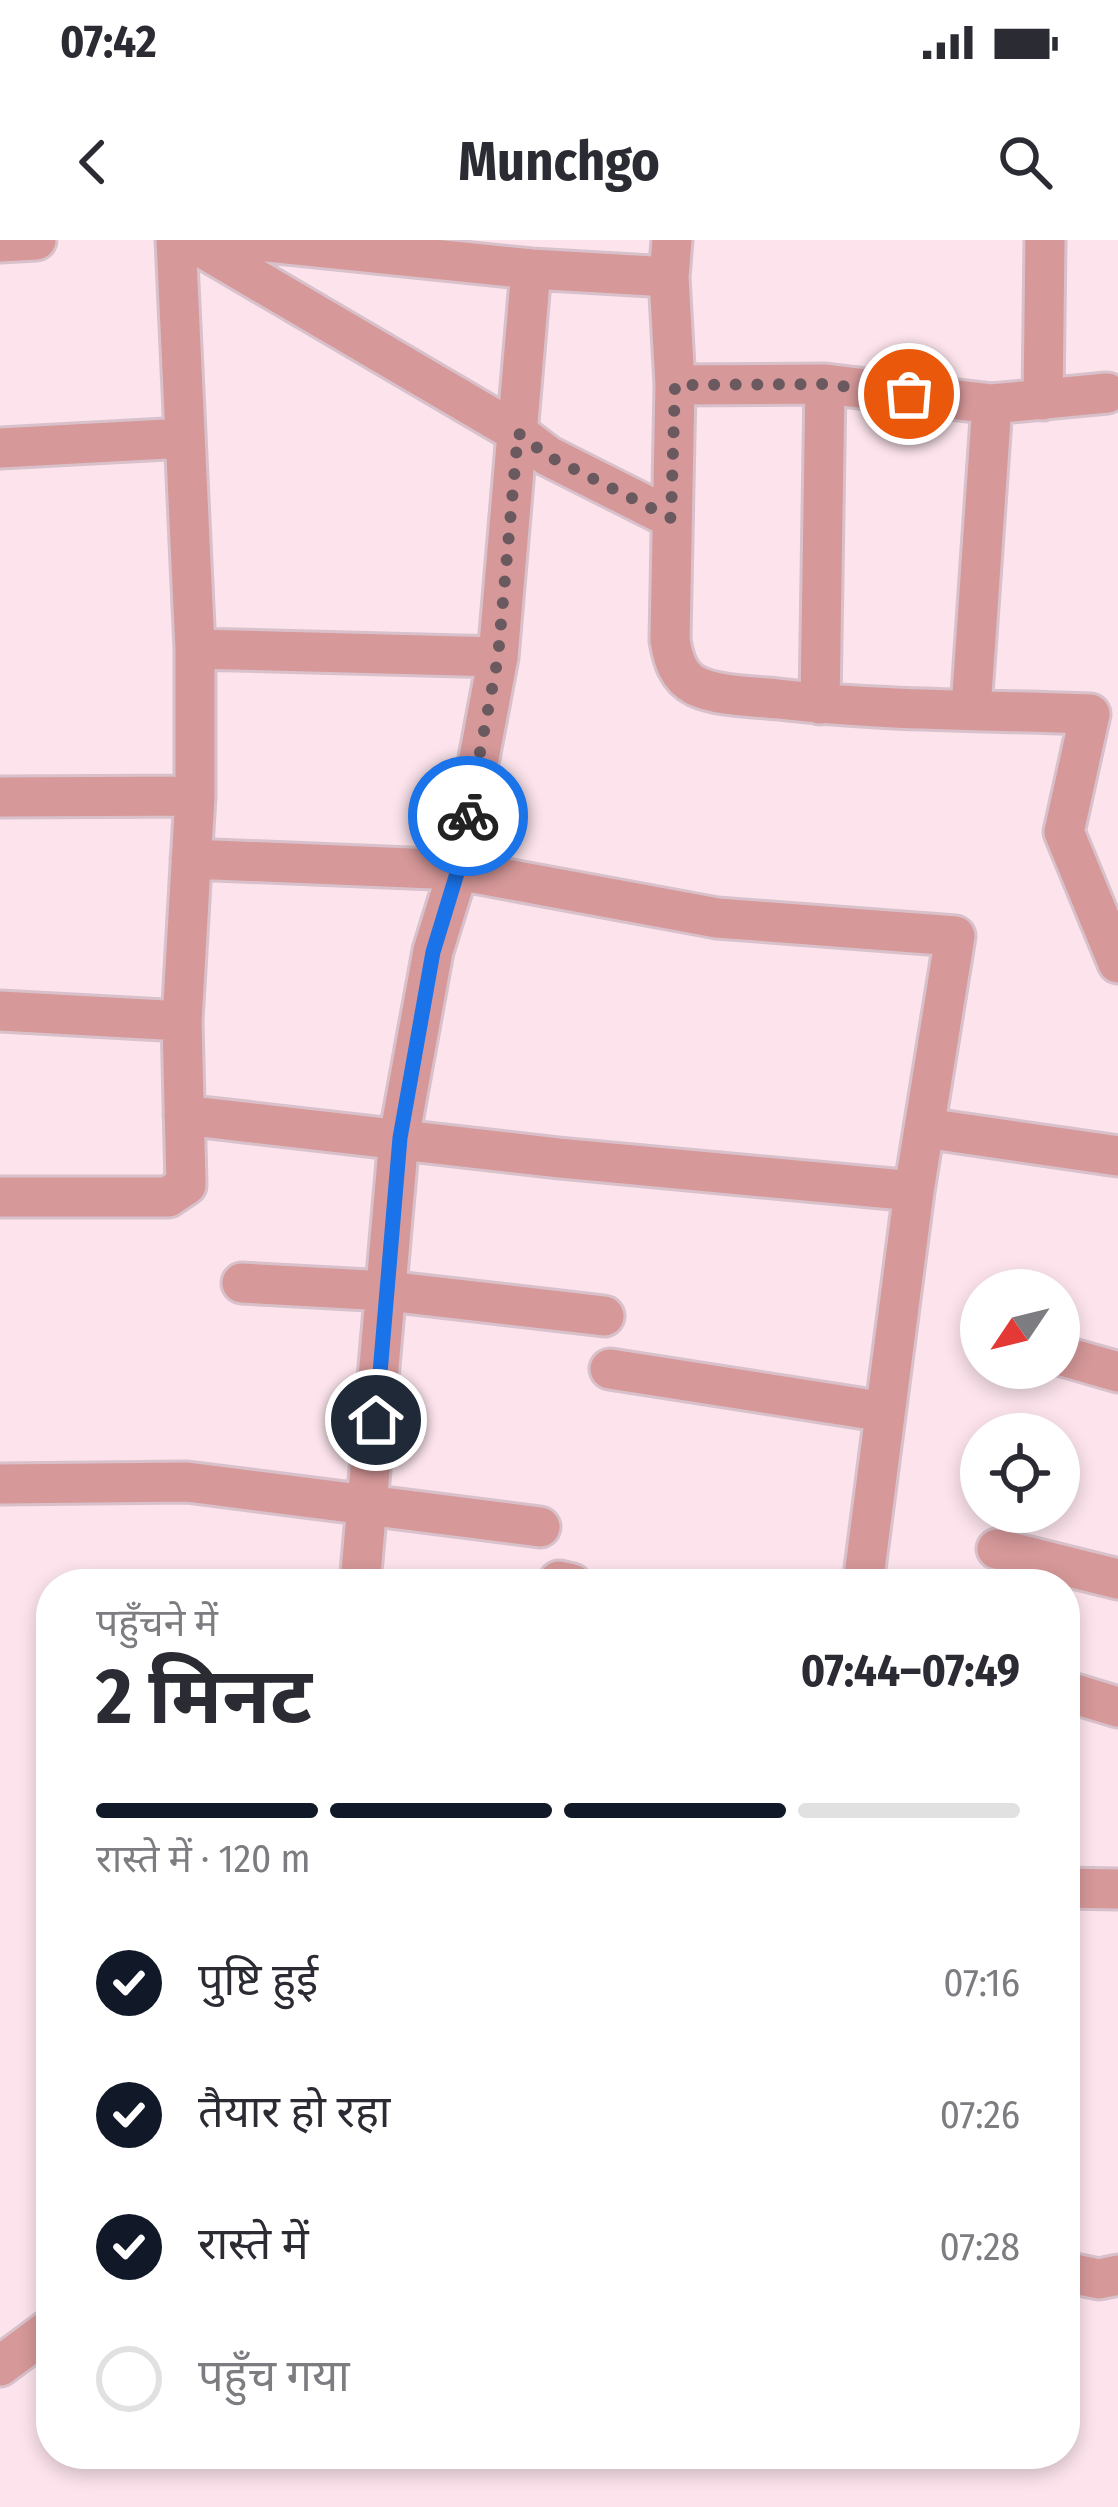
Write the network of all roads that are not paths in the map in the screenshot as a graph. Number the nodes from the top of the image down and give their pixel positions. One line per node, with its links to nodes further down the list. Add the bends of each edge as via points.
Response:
1 (36, 240): 6 (street)
2 (176, 240): 15 (street)
3 (189, 240): 14 (street)
4 (248, 240): 8 (street)
5 (1045, 240): 12 (street)
6 (0, 242)
7 (670, 259): 8 (street); 10 (street)
8 (531, 269): 14 (street)
9 (825, 384): 10 (street); 13 (street); 20 (street)
10 (675, 385): 17 (street)
11 (1106, 393): 12 (street)
12 (1043, 400): 13 (street)
13 (992, 404): 21 (street)
14 (518, 433): 17 (street); 19 (street)
15 (185, 438): 16 (street); 18 (street)
16 (0, 448)
17 (671, 518): 20 (street, via 670,640 682,676 722,692)
18 (195, 649): 19 (street); 22 (street)
19 (498, 657): 25 (street)
20 (820, 704): 21 (street)
21 (971, 709): 26 (street, via 1090,714 1064,832)
22 (195, 796): 23 (street); 24 (street)
23 (0, 797)
24 (191, 860): 25 (street); 28 (street)
25 (458, 870): 30 (street, via 717,918 955,936); 31 (street, via 433,952)
26 (1118, 963)
27 (0, 1011): 28 (street)
28 (182, 1021): 29 (street)
29 (184, 1115): 31 (street); 34 (street, via 185,1185 168,1197)
30 (925, 1128): 32 (street); 33 (street)
31 (400, 1138): 33 (street); 36 (street)
32 (1118, 1156)
33 (914, 1191): 41 (street)
34 (0, 1197)
35 (242, 1283): 36 (street)
36 (386, 1291): 37 (street); 43 (street)
37 (604, 1316)
38 (1080, 1361): 40 (street)
39 (610, 1369): 41 (street)
40 (1118, 1372)
41 (885, 1412): 47 (street)
42 (0, 1484): 43 (street, via 188,1482)
43 (368, 1507): 44 (street); 46 (street)
44 (540, 1527)
45 (998, 1549): 48 (street)
46 (362, 1569)
47 (864, 1569)
48 (1078, 1569)
49 (1080, 1570): 50 (street)
50 (1118, 1579)
51 (1080, 1696): 52 (street)
52 (1118, 1707)
53 (1080, 1888): 54 (street)
54 (1118, 1889)
55 (1080, 2275): 56 (street)
56 (1118, 2275)
57 (36, 2338): 58 (street)
58 (0, 2366)

